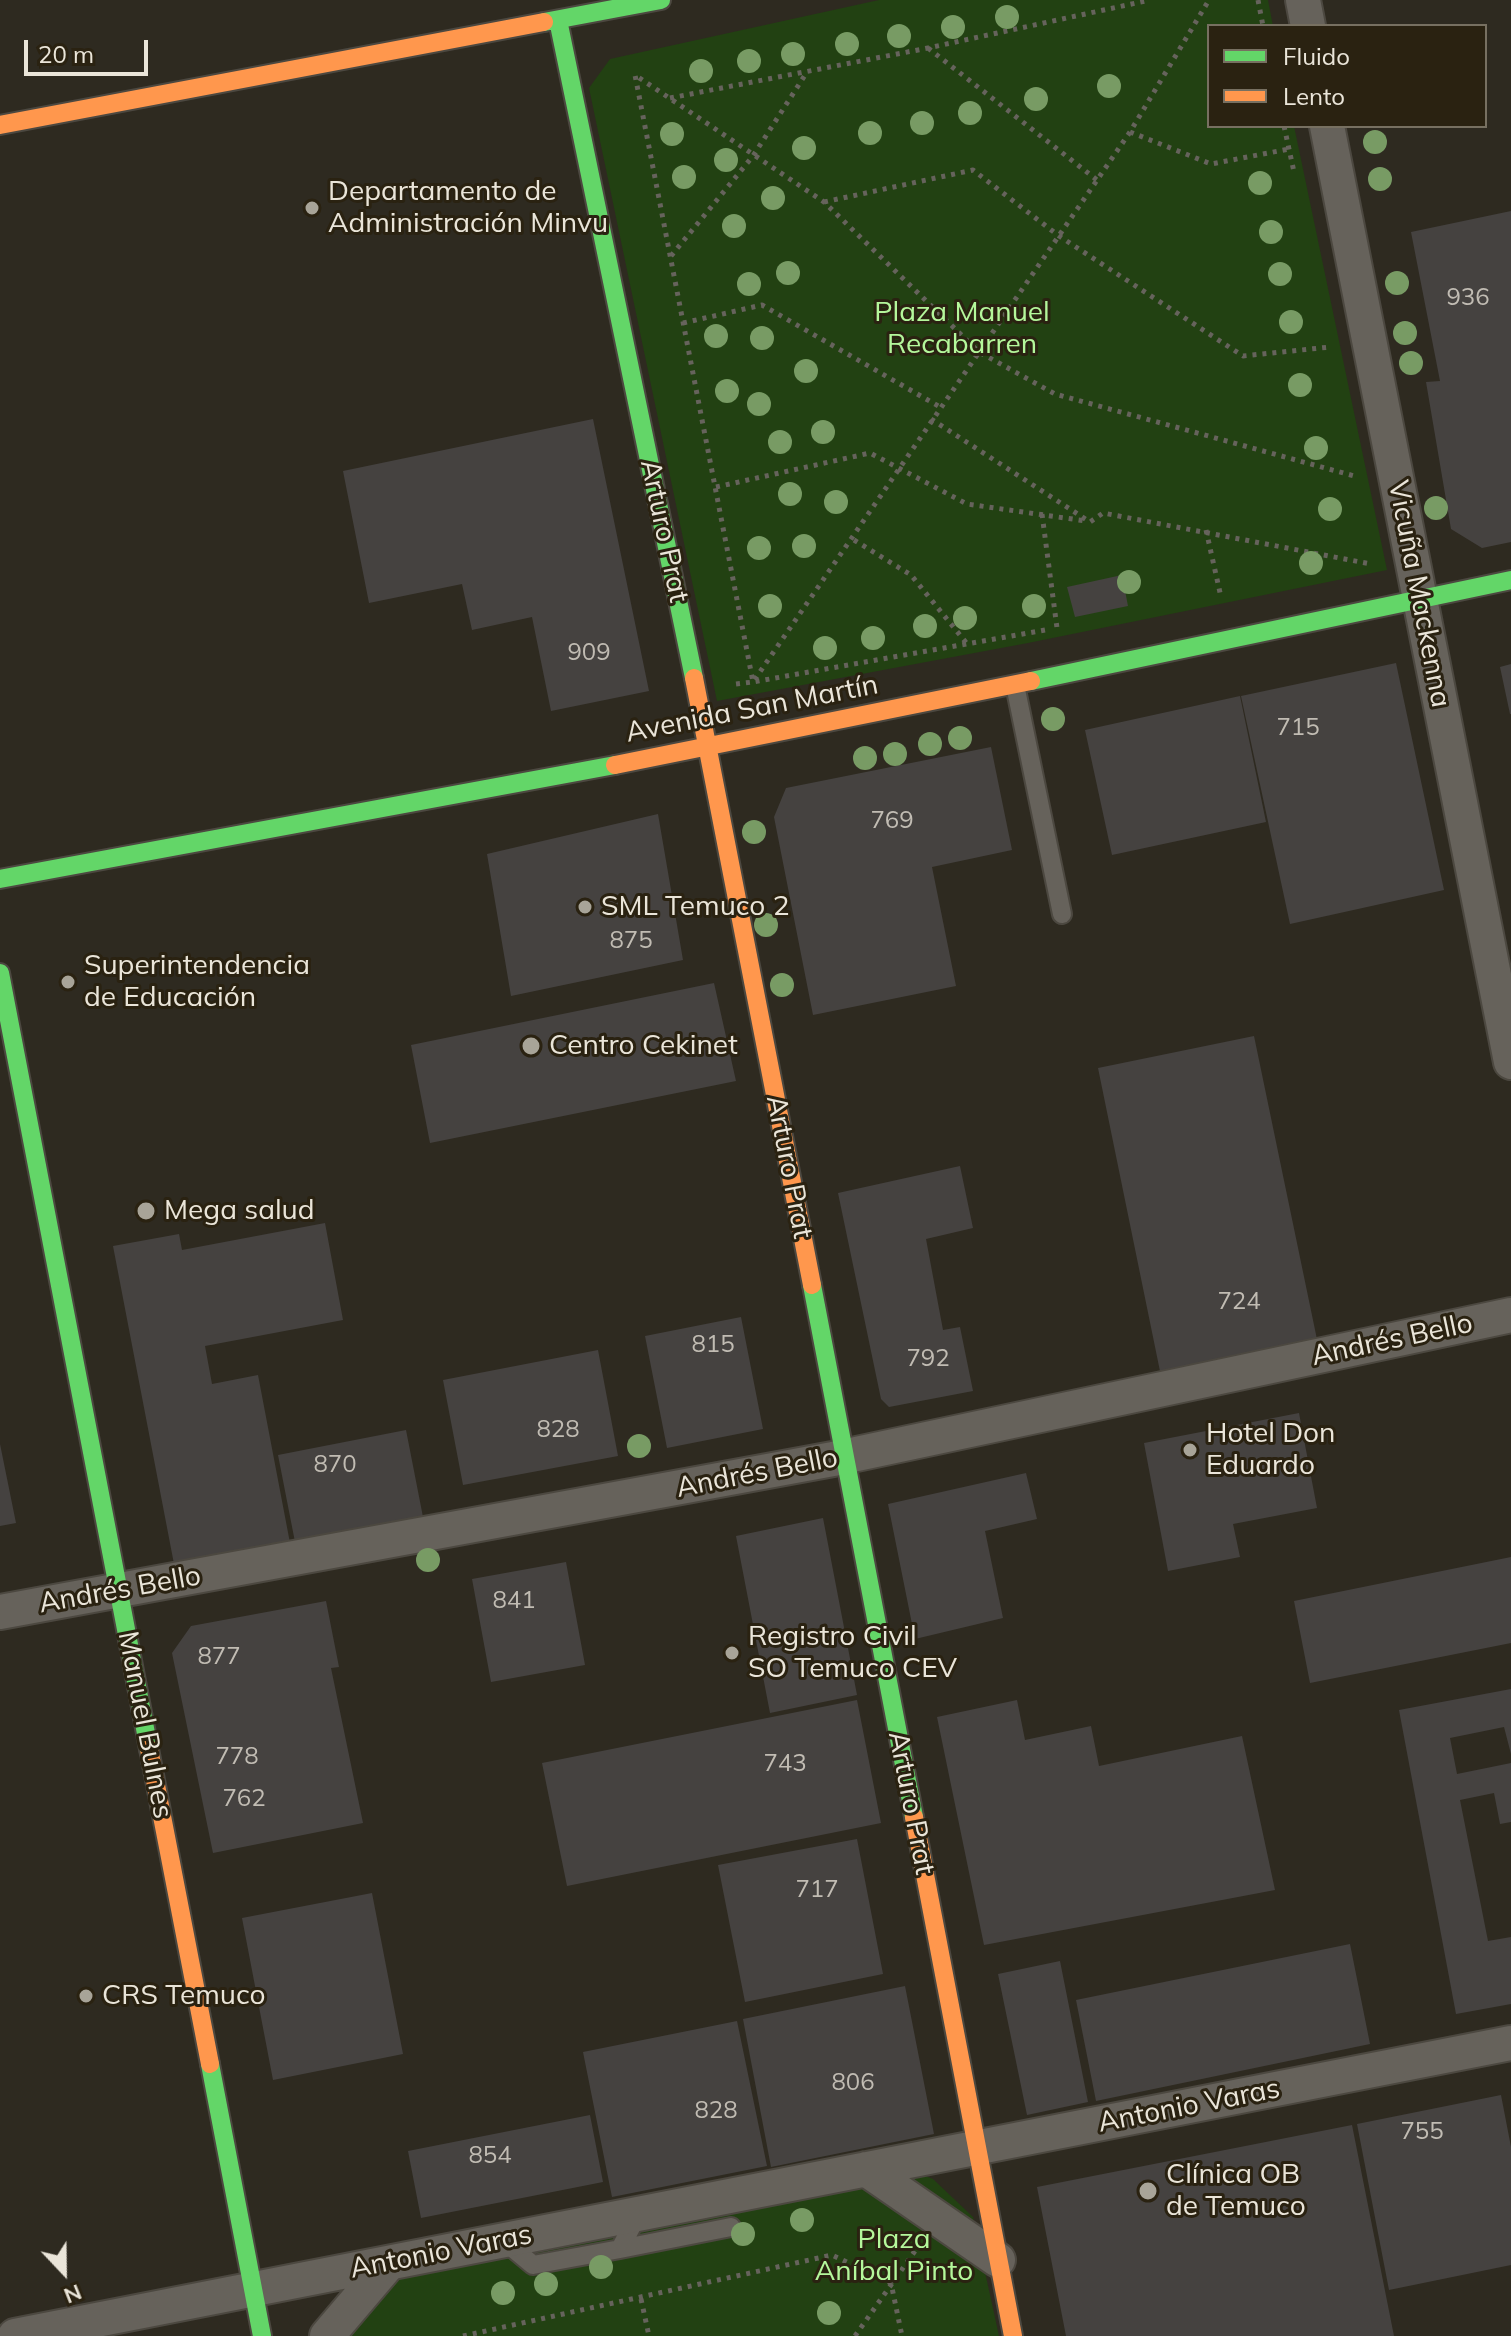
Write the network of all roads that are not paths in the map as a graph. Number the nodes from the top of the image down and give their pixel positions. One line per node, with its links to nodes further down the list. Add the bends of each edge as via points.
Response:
1 (661, 0): 3 (street)
2 (1303, 0): 4 (street)
3 (556, 10): 5 (street); 10 (street, Arturo Prat)
4 (1308, 24)
5 (0, 125)
6 (1327, 128): 8 (street, Vicuña Mackenna)
7 (1511, 580): 8 (street, Avenida San Martín)
8 (1420, 600): 9 (street, Avenida San Martín); 14 (street, Vicuña Mackenna)
9 (1015, 685): 10 (street, Avenida San Martín); 12 (lane)
10 (709, 748): 11 (street, Avenida San Martín); 17 (street, Arturo Prat)
11 (0, 879)
12 (1062, 914)
13 (0, 973): 18 (street, Manuel Bulnes)
14 (1508, 1026): 15 (street, Vicuña Mackenna)
15 (1511, 1062)
16 (1511, 1315): 17 (street, Andrés Bello)
17 (844, 1457): 18 (street, Andrés Bello); 21 (street, Arturo Prat)
18 (119, 1590): 19 (street, Andrés Bello); 29 (street, Manuel Bulnes)
19 (0, 1612)
20 (1511, 2043): 21 (street, Antonio Varas)
21 (977, 2147): 22 (street, Antonio Varas); 27 (street, Arturo Prat)
22 (866, 2169): 23 (street, Antonio Varas); 27 (street)
23 (638, 2214): 25 (street, Antonio Varas); 26 (lane)
24 (731, 2227): 26 (lane)
25 (503, 2240): 26 (lane, via 533,2265); 28 (street, Antonio Varas)
26 (620, 2249)
27 (998, 2260): 33 (street, Arturo Prat)
28 (389, 2263): 29 (street, Antonio Varas); 32 (street)
29 (253, 2289): 30 (street, Antonio Varas); 31 (street, Manuel Bulnes)
30 (15, 2336)
31 (262, 2336)
32 (327, 2336)
33 (1013, 2336)

